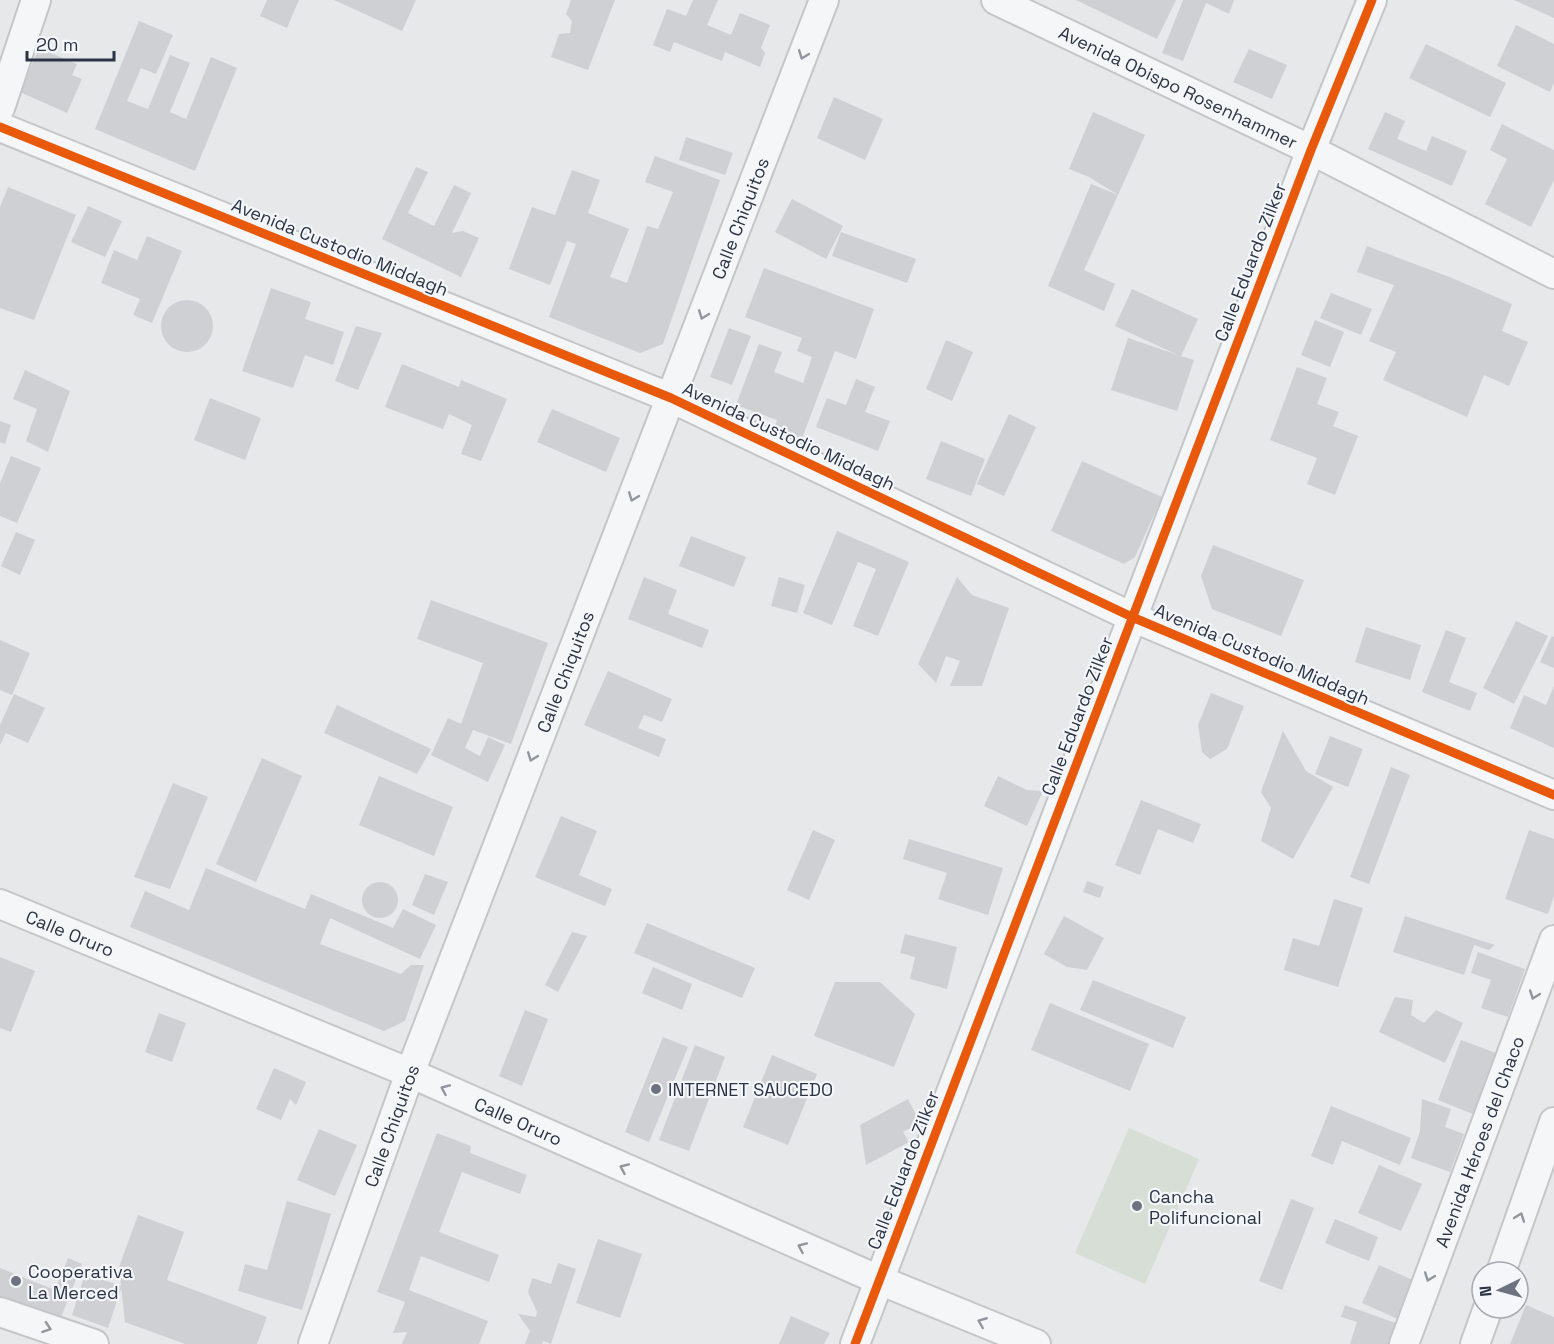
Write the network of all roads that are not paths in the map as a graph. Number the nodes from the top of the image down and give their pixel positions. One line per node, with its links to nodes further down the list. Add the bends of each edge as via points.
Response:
1 (36, 0): 5 (street)
2 (824, 0): 9 (street, Calle Chiquitos, one-way to 9)
3 (996, 0): 7 (street, Avenida Obispo Rosenhammer)
4 (1372, 0): 7 (street, Calle Eduardo Zilker)
5 (0, 108)
6 (0, 127): 9 (street, Avenida Custodio Middagh)
7 (1311, 150): 8 (street, Avenida Obispo Rosenhammer); 10 (street, Calle Eduardo Zilker)
8 (1554, 274)
9 (671, 398): 10 (street, Avenida Custodio Middagh); 14 (street, Calle Chiquitos, one-way to 14)
10 (1132, 617): 11 (street, Avenida Custodio Middagh); 17 (street, Calle Eduardo Zilker)
11 (1554, 795)
12 (0, 904): 14 (street, Calle Oruro)
13 (1554, 940): 24 (street, Avenida Héroes del Chaco, one-way to 24)
14 (410, 1073): 17 (street, Calle Oruro, one-way to 14); 21 (street, Calle Chiquitos)
15 (1554, 1122): 16 (street, one-way to 15)
16 (1505, 1260)
17 (879, 1280): 22 (street, Calle Eduardo Zilker); 23 (street, Calle Oruro, one-way to 17)
18 (0, 1312): 20 (street, one-way to 20)
19 (1484, 1320): 25 (street)
20 (94, 1344)
21 (314, 1344)
22 (855, 1344)
23 (1036, 1344)
24 (1404, 1344)
25 (1475, 1344)

